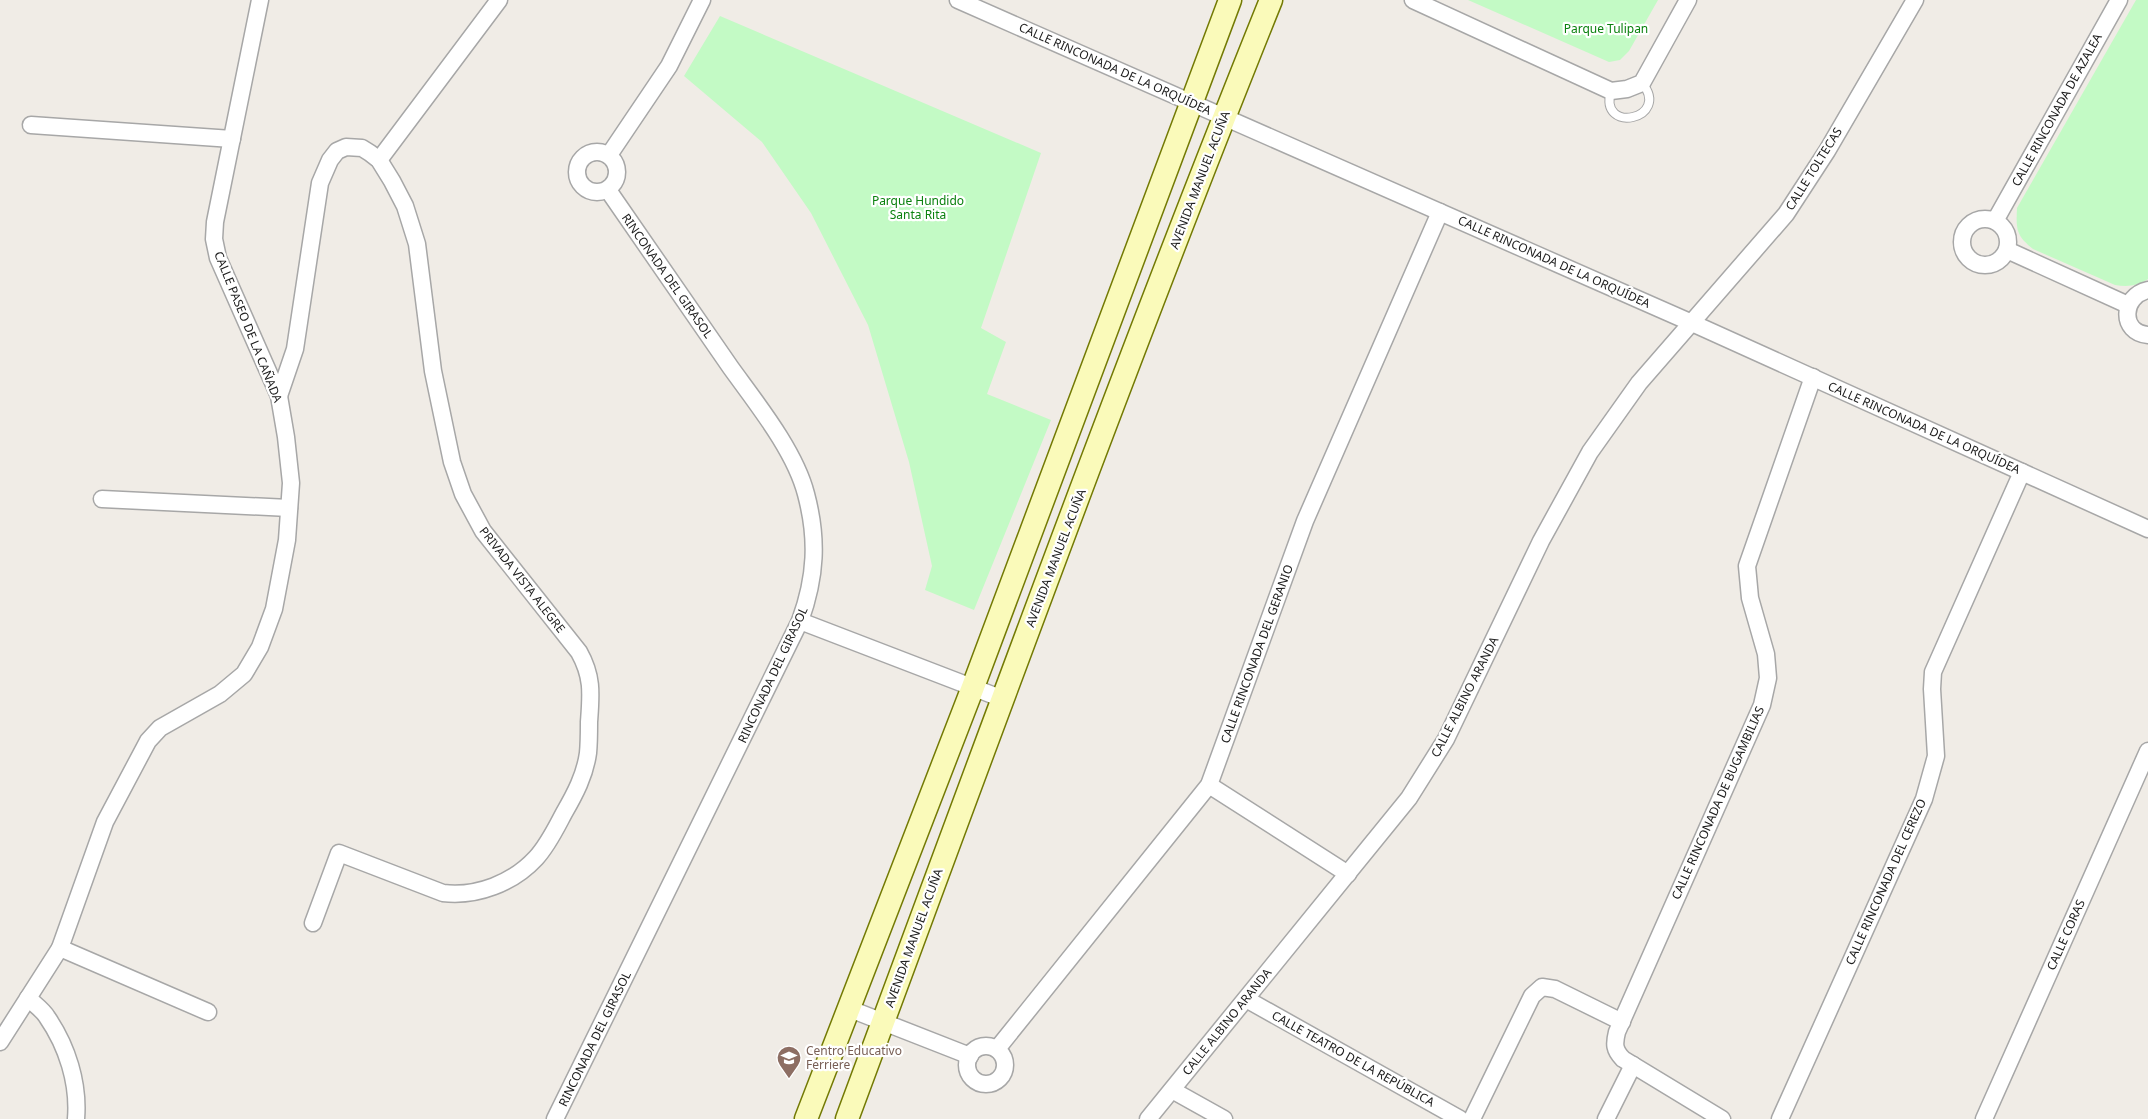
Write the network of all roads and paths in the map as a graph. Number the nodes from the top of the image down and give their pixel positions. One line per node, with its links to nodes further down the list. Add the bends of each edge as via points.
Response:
1 (260, 0): 16 (street, CALLE PASEO DE LA CAÑADA)
2 (499, 0): 18 (street)
3 (702, 0): 17 (street, via 669,66)
4 (958, 0): 13 (street, CALLE RINCONADA DE LA ORQUÍDEA)
5 (1230, 0): 13 (street)
6 (1272, 0): 14 (street, AVENIDA MANUEL ACUÑA)
7 (1413, 0): 12 (street)
8 (1688, 0): 11 (street)
9 (1915, 0): 25 (street, CALLE TOLTECAS, via 1827,151 1786,214)
10 (2119, 0): 21 (street, CALLE RINCONADA DE AZALEA)
11 (1642, 83): 12 (street); 12 (lane, via 1649,100 1643,112 1634,118 1622,117 1612,110)
12 (1611, 91)
13 (1192, 103): 14 (street, CALLE RINCONADA DE LA ORQUÍDEA); 34 (street)
14 (1224, 117): 20 (street, CALLE RINCONADA DE LA ORQUÍDEA); 35 (street, AVENIDA MANUEL ACUÑA)
15 (31, 125): 16 (street)
16 (232, 139): 28 (street, CALLE PASEO DE LA CAÑADA, via 214,240 218,258)
17 (609, 155): 19 (street, via 617,166 616,179); 19 (street, via 597,151 585,155 577,165 576,178 583,188 595,193)
18 (379, 160): 28 (street, PRIVADA VISTA ALEGRE, via 362,148 346,147 337,151 324,169 294,349); 39 (street, PRIVADA VISTA ALEGRE, via 404,206 417,244 433,370 452,462 463,494 483,531 579,652 586,666 591,684 588,752 576,791 548,842 536,858 516,875 490,888 443,893 339,853)
19 (608, 190): 33 (street, RINCONADA DEL GIRASOL, via 795,463 806,493 814,533 810,595)
20 (1440, 212): 25 (street, CALLE RINCONADA DE LA ORQUÍDEA); 37 (street, CALLE RINCONADA DEL GERANIO, via 1305,522)
21 (1995, 221): 22 (street, via 2006,233); 22 (street, via 1984,218 1966,229 1962,240 1964,250 1970,259 1980,264 1991,264)
22 (2007, 250): 24 (street)
23 (2148, 290): 24 (street, via 2134,297)
24 (2128, 305): 26 (street, via 2130,324 2136,331)
25 (1692, 322): 27 (street, CALLE RINCONADA DE LA ORQUÍDEA); 38 (street, CALLE ALBINO ARANDA, via 1639,383 1590,452 1541,541 1446,739 1410,798)
26 (2148, 335)
27 (1813, 378): 29 (street, CALLE RINCONADA DE LA ORQUÍDEA); 45 (street, CALLE RINCONADA DE BUGAMBILIAS, via 1747,566 1750,598 1766,654 1768,678 1762,705)
28 (279, 396): 31 (street, CALLE PASEO DE LA CAÑADA, via 291,483)
29 (2022, 472): 32 (street, CALLE RINCONADA DE LA ORQUÍDEA); 65 (street, CALLE RINCONADA DEL CEREZO, via 1933,672 1936,756 1924,799)
30 (102, 499): 31 (street)
31 (289, 508): 40 (street, CALLE PASEO DE LA CAÑADA, via 287,540 274,609 260,647 244,674 220,694 160,728 148,741 105,822)
32 (2148, 529)
33 (800, 621): 34 (street); 55 (street, RINCONADA DEL GIRASOL)
34 (973, 687): 35 (street); 43 (street)
35 (1003, 699): 47 (street, AVENIDA MANUEL ACUÑA)
36 (2148, 751): 66 (street, CALLE CORAS)
37 (1209, 784): 38 (street); 49 (street, CALLE RINCONADA DEL GERANIO)
38 (1348, 874): 42 (street, CALLE ALBINO ARANDA)
39 (313, 923)
40 (60, 948): 41 (street, CALLE PASEO DE LA CAÑADA); 44 (street)
41 (28, 998): 46 (street, CALLE PASEO DE LA CAÑADA); 54 (street, via 46,1015 64,1046 75,1084)
42 (1246, 999): 53 (street, CALLE ALBINO ARANDA); 61 (street, CALLE TEATRO DE LA REPÚBLICA)
43 (850, 1009): 47 (street); 52 (street)
44 (208, 1012)
45 (1622, 1022): 51 (street, CALLE RINCONADA DE BUGAMBILIAS, via 1614,1043 1616,1051); 62 (street, via 1555,989 1542,987 1532,996)
46 (5, 1023): 48 (street, CALLE PASEO DE LA CAÑADA)
47 (882, 1023): 50 (street); 58 (street, AVENIDA MANUEL ACUÑA)
48 (0, 1042)
49 (997, 1049): 50 (street, via 982,1047); 50 (street, via 1005,1066 996,1082 977,1082 970,1075)
50 (970, 1056)
51 (1633, 1065): 63 (street); 64 (street)
52 (818, 1088): 56 (street); 57 (street)
53 (1172, 1090): 59 (street, CALLE ALBINO ARANDA); 60 (street)
54 (76, 1119)
55 (555, 1119)
56 (802, 1119)
57 (806, 1119)
58 (847, 1119)
59 (1148, 1119)
60 (1224, 1119)
61 (1460, 1119)
62 (1472, 1119)
63 (1606, 1119)
64 (1722, 1119)
65 (1780, 1119)
66 (1984, 1119)

